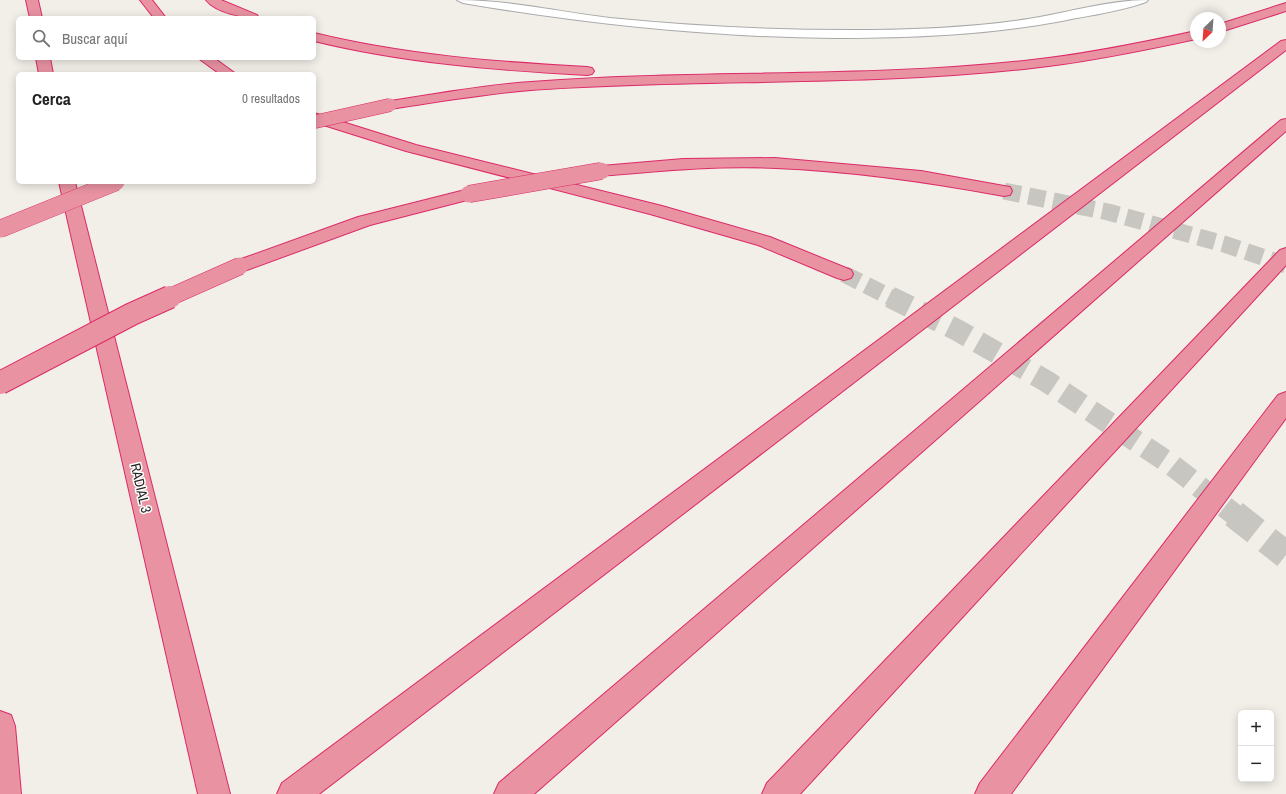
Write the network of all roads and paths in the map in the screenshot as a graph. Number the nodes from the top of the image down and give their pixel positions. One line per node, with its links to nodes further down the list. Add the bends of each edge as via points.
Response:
1 (32, 0): 7 (highway)
2 (146, 0): 8 (highway)
3 (212, 0): 9 (highway)
4 (464, 0): 5 (street, via 589,19 684,28 801,34 904,34 1014,25 1127,5)
5 (1142, 0)
6 (1286, 7): 10 (highway)
7 (36, 16)
8 (158, 16)
9 (248, 16)
10 (1226, 26)
11 (1190, 36): 18 (highway, via 1074,59)
12 (316, 38): 18 (highway, via 435,61 576,71)
13 (1286, 44): 33 (highway)
14 (43, 60): 16 (highway)
15 (208, 60): 17 (highway)
16 (46, 72)
17 (226, 72)
18 (940, 72): 20 (highway, bridge, via 531,86 390,105)
19 (316, 118): 27 (highway, via 411,148 656,210 764,241)
20 (316, 122)
21 (1286, 123): 34 (highway)
22 (68, 184): 32 (highway, RADIAL 3)
23 (111, 184): 25 (highway, bridge)
24 (1004, 192): 28 (highway, bridge, via 921,176 775,163 683,164 601,171 469,194 364,221 240,266 132,314)
25 (0, 229)
26 (1286, 254): 35 (highway)
27 (844, 274)
28 (0, 383)
29 (1286, 401): 36 (highway)
30 (0, 726): 31 (highway)
31 (5, 794)
32 (214, 794)
33 (293, 794)
34 (510, 794)
35 (778, 794)
36 (991, 794)

